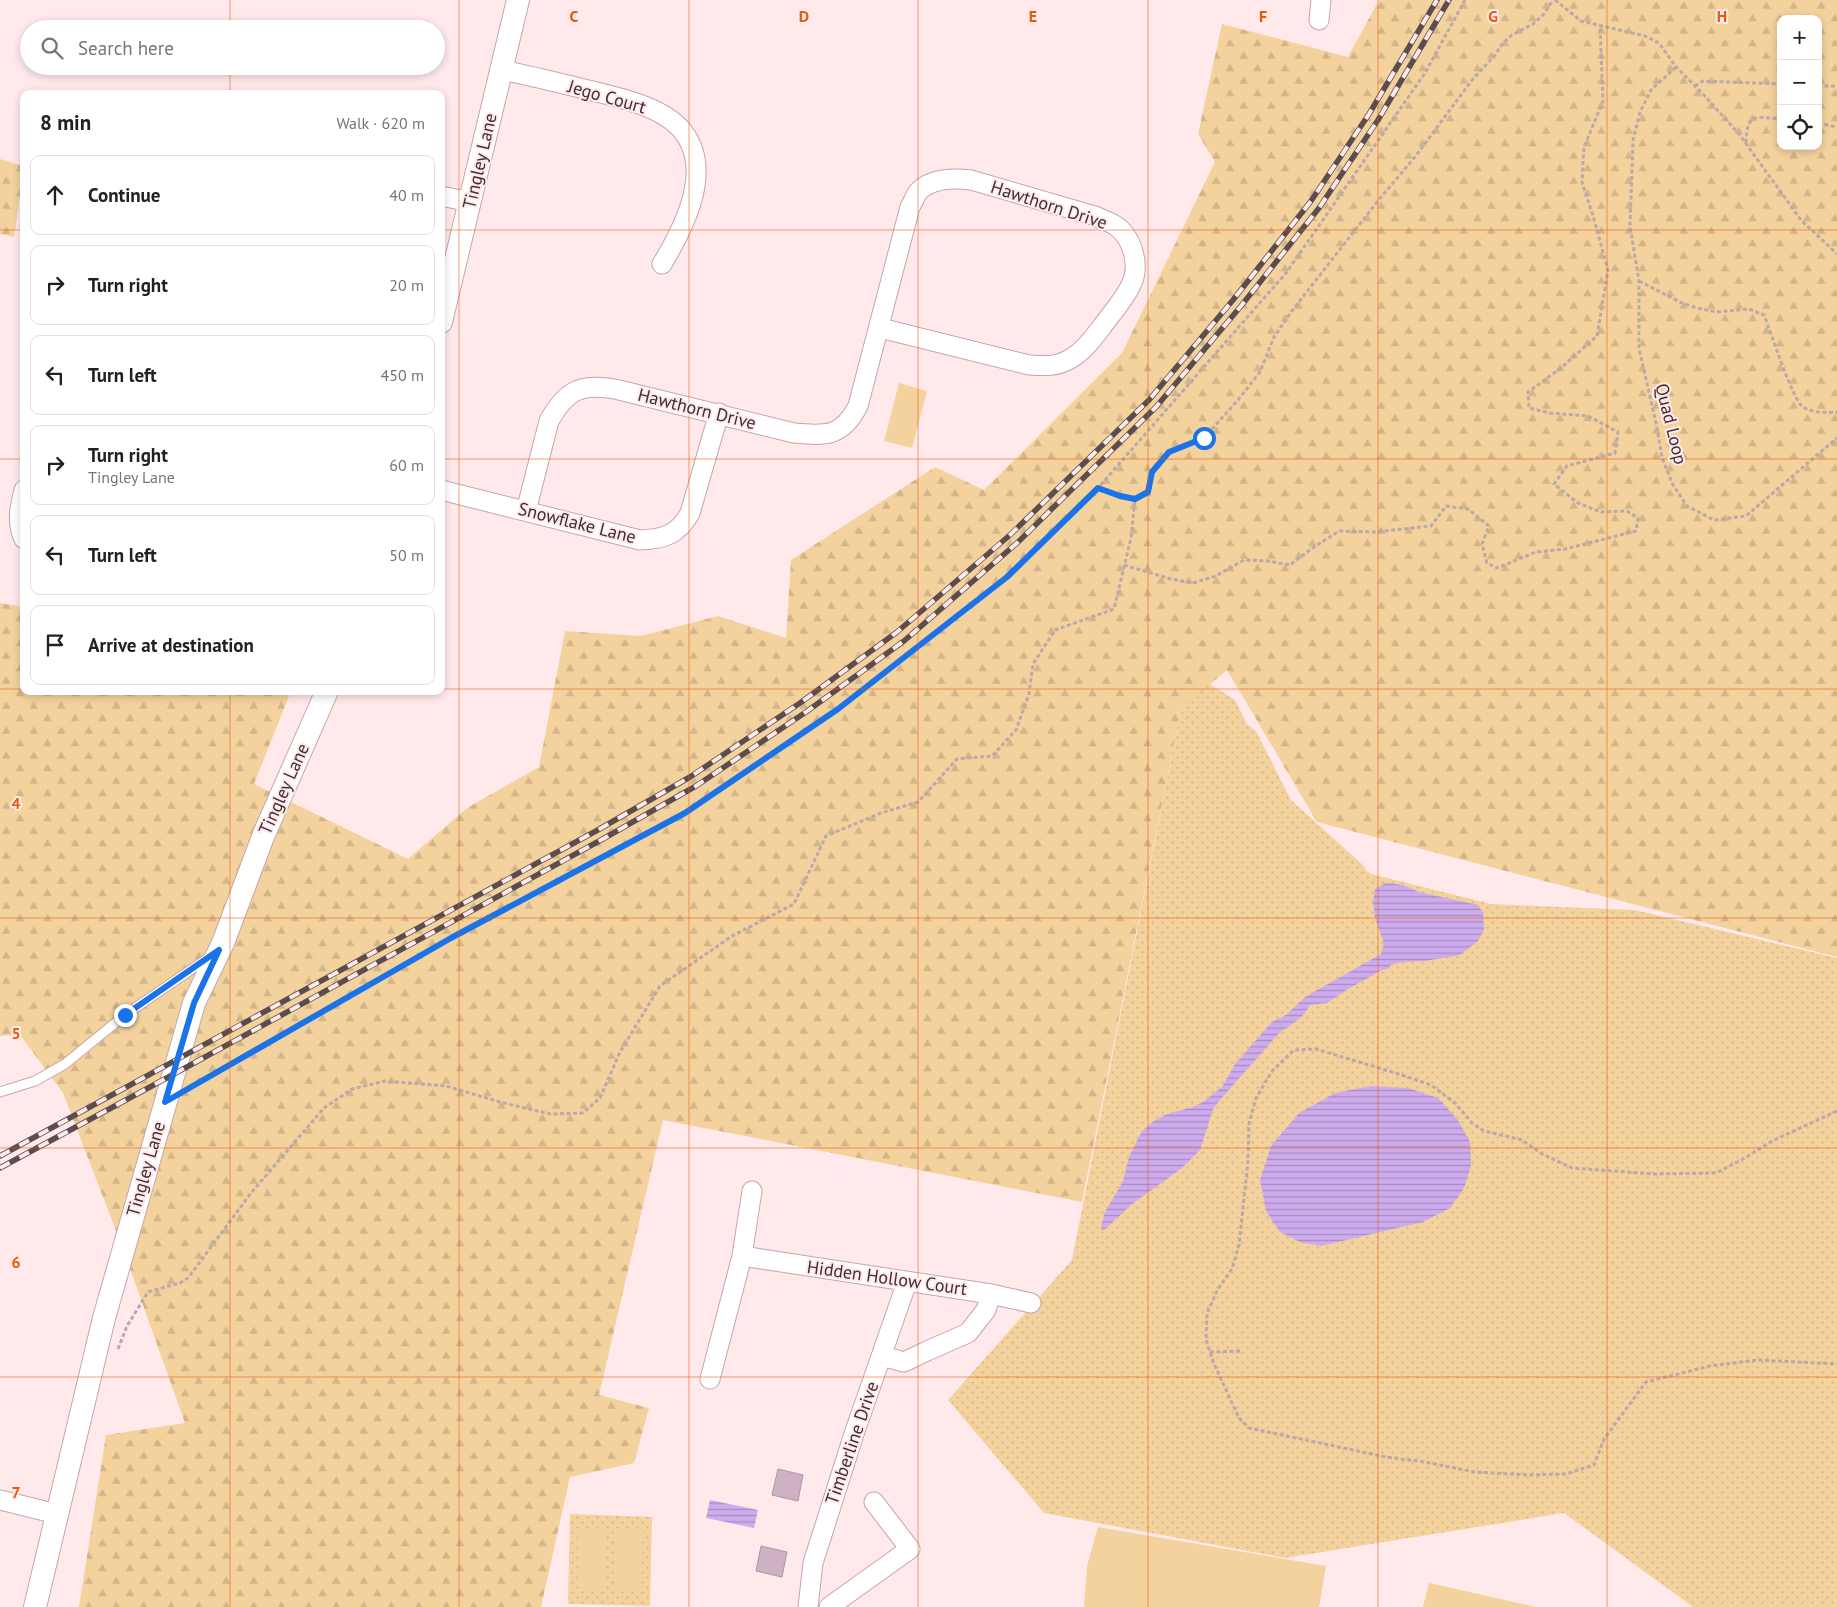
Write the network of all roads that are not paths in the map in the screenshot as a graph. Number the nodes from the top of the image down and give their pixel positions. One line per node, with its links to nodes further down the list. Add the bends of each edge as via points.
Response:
1 (518, 0): 4 (street, Tingley Lane)
2 (1321, 0): 3 (street)
3 (1318, 20)
4 (502, 70): 6 (street, Tingley Lane); 7 (street, Jego Court, via 623,98 655,111 678,126 691,144 695,188 679,237)
5 (445, 197): 6 (street)
6 (470, 202): 8 (street, Tingley Lane)
7 (662, 264)
8 (445, 305)
9 (880, 328): 9 (street, Hawthorn Drive, via 1029,365 1053,366 1084,350 1124,297 1136,266 1132,248 1124,233 1095,216 971,180 944,180 918,192 910,207); 10 (street, Hawthorn Drive, via 858,406 846,426 817,435 794,433)
10 (719, 414): 13 (street, Hawthorn Drive, via 615,389 581,388 566,397 549,421); 13 (street, Snowflake Lane, via 690,514 683,525 671,534 640,540)
11 (445, 491): 13 (street, Snowflake Lane)
12 (20, 505): 14 (street)
13 (526, 511)
14 (20, 532)
15 (325, 695): 16 (street, Tingley Lane, via 264,834)
16 (219, 950): 17 (lane, via 125,1015 65,1064 35,1081); 27 (street, Tingley Lane, via 194,1003 165,1102 104,1318)
17 (0, 1092)
18 (752, 1191): 19 (street)
19 (742, 1256): 20 (street, Hidden Hollow Court); 24 (street)
20 (907, 1282): 21 (street, Hidden Hollow Court); 23 (street, Timberline Drive)
21 (991, 1294): 22 (street, Hidden Hollow Court); 23 (street, via 986,1310 968,1334 904,1362)
22 (1031, 1302)
23 (882, 1356): 29 (street, Timberline Drive, via 813,1563)
24 (710, 1379)
25 (0, 1500): 27 (street)
26 (874, 1502): 30 (street, via 910,1549)
27 (57, 1514): 28 (street, Tingley Lane)
28 (36, 1607)
29 (808, 1607)
30 (829, 1607)

